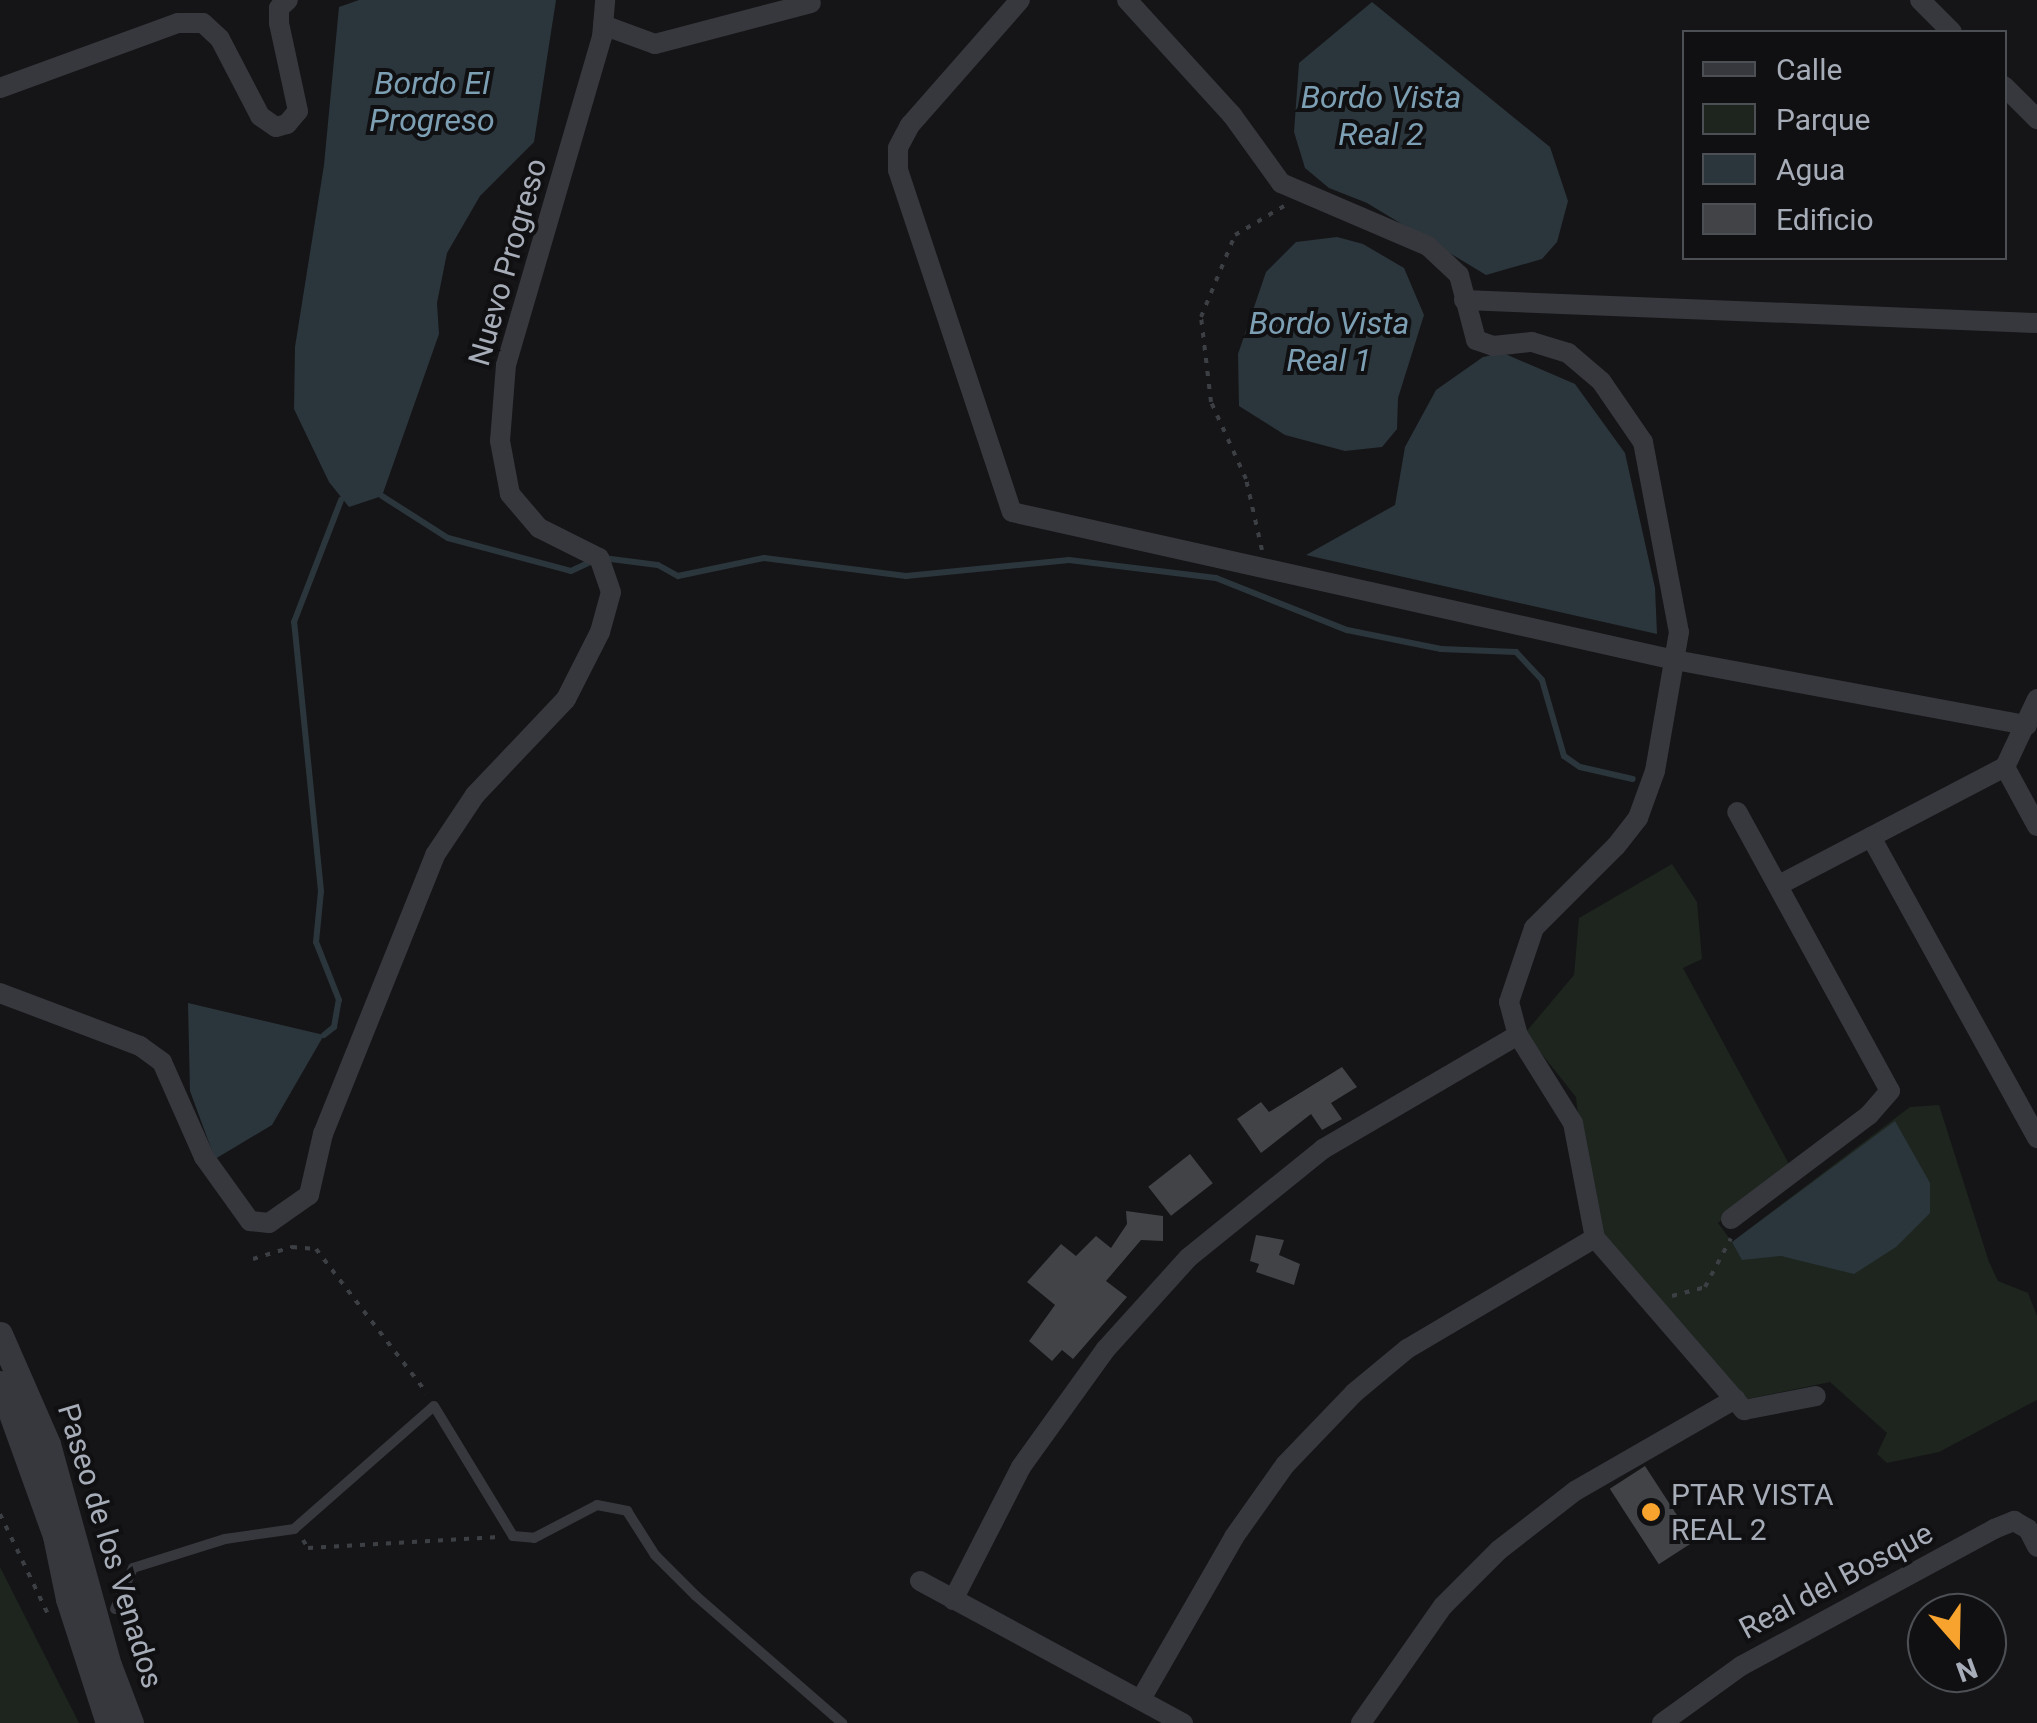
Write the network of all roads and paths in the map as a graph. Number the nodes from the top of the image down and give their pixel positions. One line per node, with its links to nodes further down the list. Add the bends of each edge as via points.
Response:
1 (288, 0): 9 (street, via 279,8 279,23 298,110 287,124 276,127 260,116 220,39 203,24 178,23)
2 (605, 0): 7 (street, Nuevo Progreso)
3 (1020, 0): 16 (street, via 910,124 898,148 898,170 1012,512)
4 (1127, 0): 12 (street, via 1232,114 1267,169)
5 (1920, 0): 8 (street)
6 (811, 3): 7 (street, via 655,44)
7 (603, 25): 24 (street, Nuevo Progreso, via 506,365 500,441 510,494 539,528 599,558 610,592 600,632 566,699 475,795 435,855 322,1134 309,1195 269,1223 250,1221 204,1157 162,1062 140,1046)
8 (1950, 30)
9 (0, 88)
10 (2007, 89): 11 (street)
11 (2037, 118)
12 (1306, 196): 13 (street, via 1428,246 1459,275); 15 (path, via 1235,235 1201,317 1211,402 1246,479)
13 (1464, 300): 14 (street); 16 (street, via 1476,340 1493,346 1532,342 1568,353 1601,381 1643,442 1679,632)
14 (2037, 323)
15 (1262, 550)
16 (1674, 660): 18 (street); 25 (street, via 1655,771 1638,818 1534,928 1514,972 1509,1002)
17 (2037, 699): 18 (street)
18 (2027, 725): 19 (street)
19 (2005, 767): 21 (street); 22 (street)
20 (1737, 812): 23 (street)
21 (2037, 826)
22 (1872, 836): 23 (street); 26 (street)
23 (1778, 885): 27 (street, via 1890,1091 1868,1116)
24 (0, 993)
25 (1518, 1035): 28 (street, via 1573,1124); 40 (street, via 1323,1148 1188,1258 1105,1350 1021,1467)
26 (2037, 1138)
27 (1732, 1219): 30 (path, via 1727,1250 1705,1287 1673,1294)
28 (1595, 1238): 30 (street); 42 (street, via 1408,1349 1354,1393 1285,1465 1234,1536)
29 (253, 1259): 35 (path, via 316,1249)
30 (1657, 1309): 34 (street)
31 (0, 1334): 44 (street, Paseo de los Venados, via 48,1444 109,1665)
32 (0, 1383): 43 (street, Paseo de los Venados, via 56,1536 68,1600)
33 (1816, 1396): 34 (street, via 1758,1411 1744,1410)
34 (1735, 1400): 47 (street, via 1575,1490 1498,1550 1443,1606)
35 (434, 1406): 36 (lane); 37 (lane)
36 (294, 1528): 37 (path, via 308,1548); 41 (lane, via 225,1540 134,1568)
37 (514, 1536): 45 (lane, via 534,1538 596,1505 627,1511 655,1555 696,1596)
38 (2037, 1547): 48 (street, Real del Bosque, via 2028,1529 2014,1521 1994,1529 1741,1666)
39 (920, 1581): 40 (street)
40 (954, 1600): 42 (street)
41 (116, 1609)
42 (1142, 1699): 46 (street)
43 (108, 1723)
44 (132, 1723)
45 (842, 1723)
46 (1183, 1723)
47 (1362, 1723)
48 (1662, 1723)

